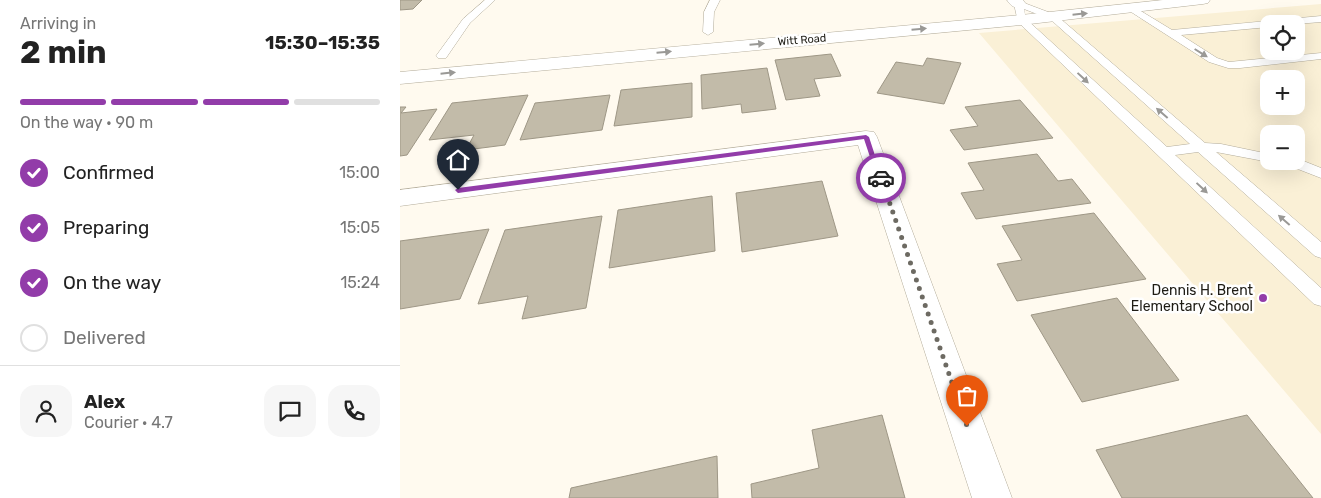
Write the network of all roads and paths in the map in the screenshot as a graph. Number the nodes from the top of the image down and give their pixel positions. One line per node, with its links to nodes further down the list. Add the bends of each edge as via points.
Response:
1 (490, 0): 16 (lane, via 466,20)
2 (714, 0): 14 (lane, via 709,12)
3 (1203, 0): 5 (street, Witt Road)
4 (1012, 3): 6 (street, Witt Road); 8 (lane)
5 (1131, 8): 6 (street, Witt Road, one-way to 5); 13 (lane)
6 (1054, 9): 8 (street, Witt Road); 20 (lane, one-way to 6)
7 (1321, 19): 9 (lane)
8 (1021, 20): 14 (street, Witt Road, one-way to 8); 21 (lane, one-way to 21)
9 (1305, 21)
10 (1260, 25): 13 (lane)
11 (727, 30): 14 (street, Witt Road)
12 (689, 33): 14 (street, Witt Road)
13 (1170, 33): 17 (lane, one-way to 17, via 1213,60 1228,64)
14 (708, 40): 19 (street, Witt Road, one-way to 14)
15 (461, 54): 16 (street)
16 (442, 56): 18 (street)
17 (1321, 56)
18 (425, 57)
19 (400, 78)
20 (1201, 147): 21 (lane); 22 (lane); 26 (lane, one-way to 20)
21 (1164, 152): 27 (lane, one-way to 27)
22 (1260, 156)
23 (1305, 167): 24 (lane)
24 (1321, 173)
25 (400, 198): 28 (street, via 866,137)
26 (1321, 252)
27 (1321, 299)
28 (992, 498)

